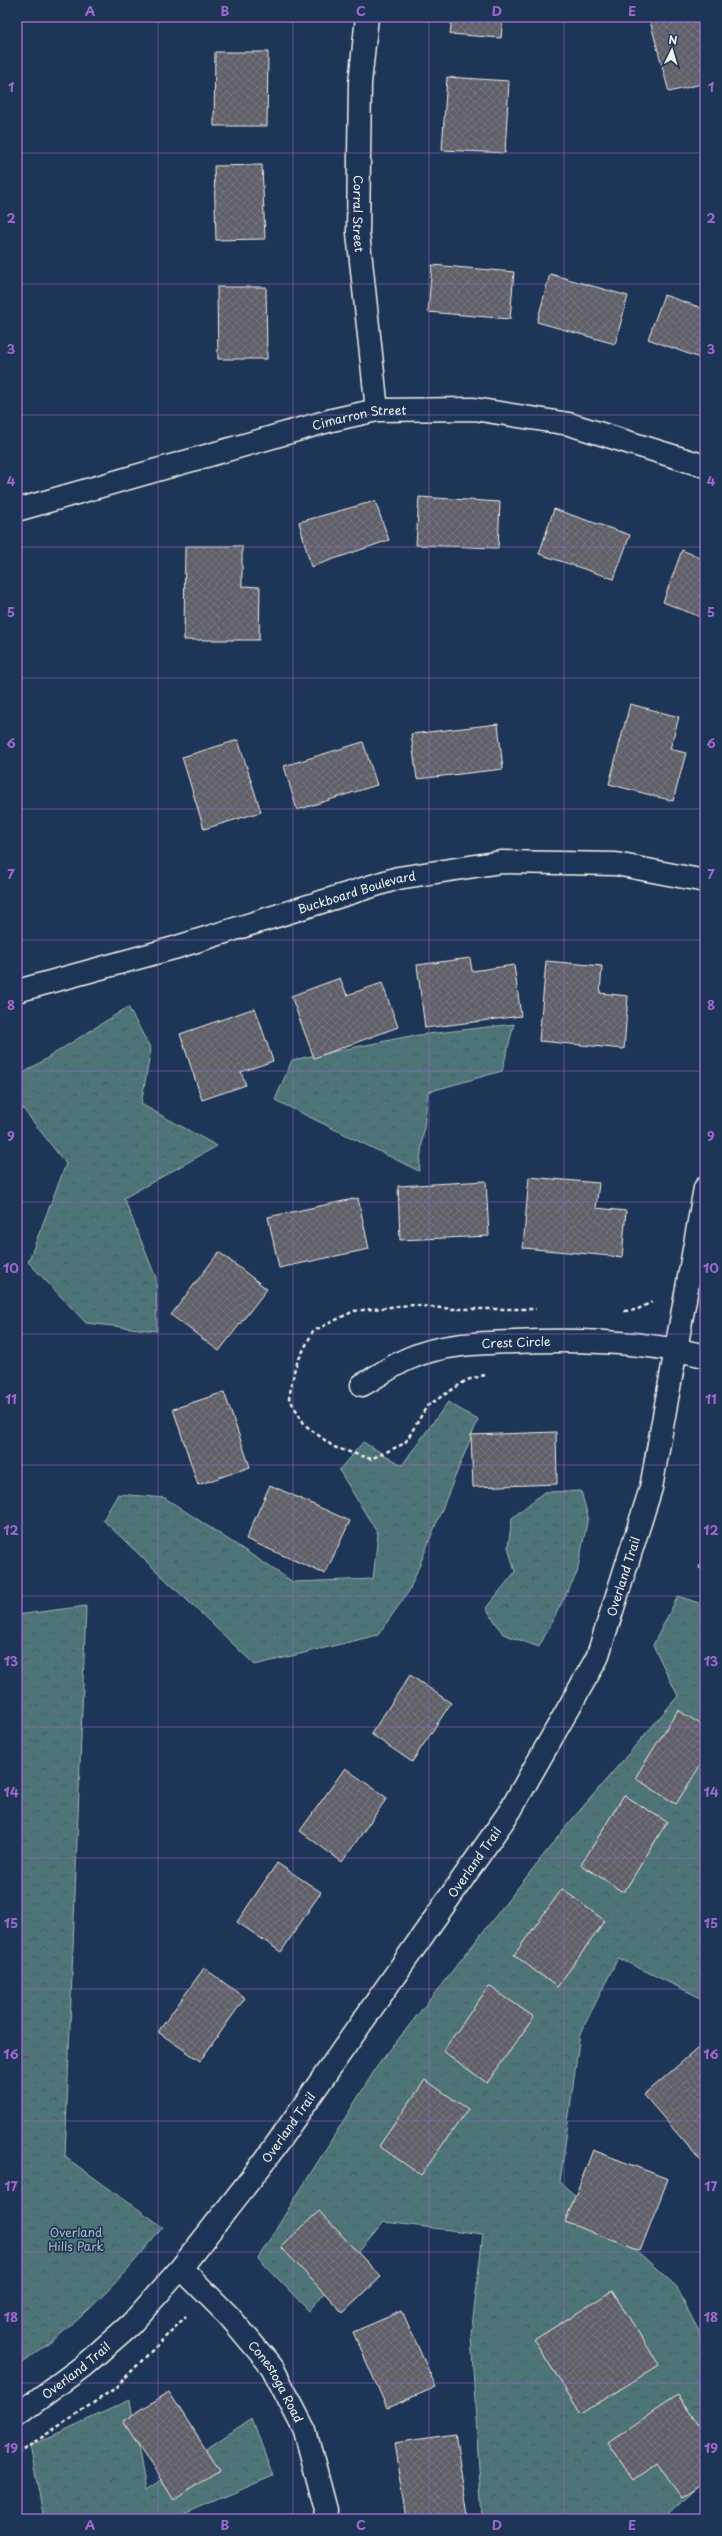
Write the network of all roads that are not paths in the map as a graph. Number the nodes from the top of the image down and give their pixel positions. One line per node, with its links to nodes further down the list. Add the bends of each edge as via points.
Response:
1 (367, 17): 2 (street, Corral Street, via 360,83 358,233)
2 (377, 410): 3 (street, Cimarron Street, via 474,409 569,424); 4 (street, Cimarron Street, via 316,424)
3 (705, 466)
4 (17, 510)
5 (705, 881): 6 (street, Buckboard Boulevard, via 616,864 501,862 398,878 174,948)
6 (17, 991)
7 (705, 1188): 8 (street, Overland Trail)
8 (678, 1349): 9 (street, Crest Circle); 10 (street, Crest Circle, via 570,1340 468,1343 410,1358); 11 (street, Overland Trail, via 651,1488 598,1658 510,1811 264,2162)
9 (705, 1356)
10 (362, 1385)
11 (181, 2268): 12 (street, Overland Trail, via 131,2324 88,2362); 13 (street, Conestoga Road, via 229,2316 272,2367 305,2431 326,2510)
12 (17, 2415)
13 (325, 2519)

